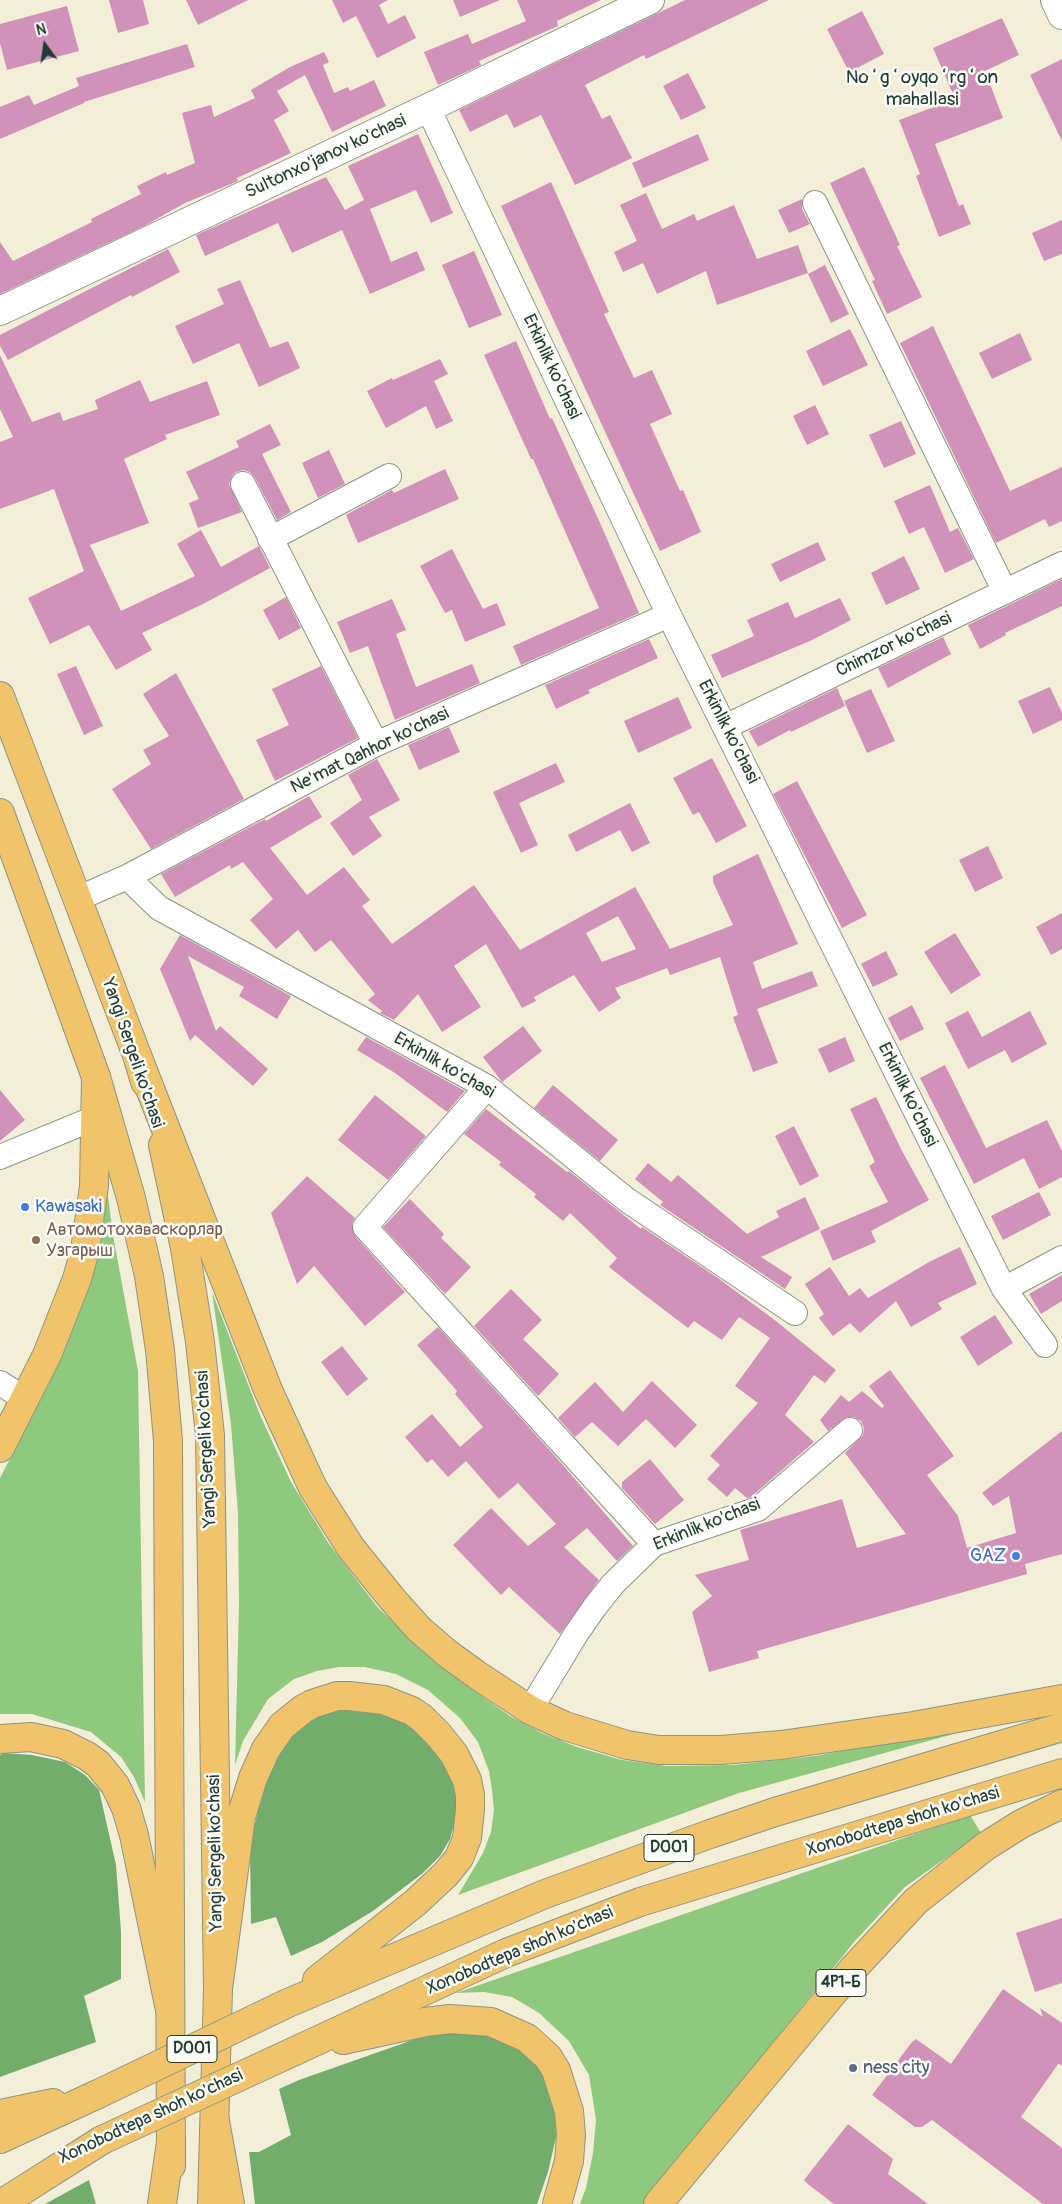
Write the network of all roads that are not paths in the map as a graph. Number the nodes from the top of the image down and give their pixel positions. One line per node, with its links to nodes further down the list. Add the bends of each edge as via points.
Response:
1 (650, 0): 4 (street, Sultonxo'janov ko'chasi)
2 (1055, 0): 3 (street)
3 (1062, 15)
4 (428, 108): 6 (street, Sultonxo'janov ko'chasi); 12 (street, Erkinlik ko'chasi)
5 (815, 204): 11 (street)
6 (0, 311)
7 (389, 476): 9 (street)
8 (243, 484): 9 (street)
9 (270, 539): 15 (street)
10 (1062, 564): 11 (street, Chimzor ko'chasi)
11 (1005, 592): 14 (street, Chimzor ko'chasi)
12 (669, 615): 14 (street, Erkinlik ko'chasi); 15 (street, Ne'mat Qahhor ko'chasi)
13 (0, 696): 18 (main road, Yangi Sergeli ko'chasi)
14 (725, 726): 24 (street, Erkinlik ko'chasi)
15 (376, 744): 17 (street, Ne'mat Qahhor ko'chasi)
16 (0, 813): 21 (main road, via 96,1077)
17 (127, 877): 18 (street, Ne'mat Qahhor ko'chasi); 20 (street, Erkinlik ko'chasi, via 159,908)
18 (77, 899): 19 (main road, Yangi Sergeli ko'chasi)
19 (138, 1058): 33 (main road, via 268,1390 314,1488 357,1555 419,1629 448,1654); 38 (main road, Yangi Sergeli ko'chasi, via 166,1154 185,1248 210,1435)
20 (487, 1087): 25 (street, Erkinlik ko'chasi, via 627,1200); 31 (street, via 365,1226)
21 (102, 1116): 22 (street); 28 (main road, via 85,1250 63,1317); 40 (main road, via 131,1198 149,1276 168,1441)
22 (0, 1157)
23 (1062, 1258): 24 (street)
24 (1004, 1289): 26 (street, Erkinlik ko'chasi)
25 (795, 1314)
26 (1045, 1345)
27 (0, 1383): 28 (street)
28 (26, 1399): 30 (main road)
29 (850, 1430): 31 (street, Erkinlik ko'chasi, via 758,1509)
30 (0, 1448)
31 (654, 1544): 33 (street, Erkinlik ko'chasi, via 613,1584 594,1608)
32 (1062, 1699): 33 (main road, via 847,1737 722,1750 659,1750 627,1745 565,1726)
33 (530, 1710)
34 (1062, 1727): 39 (main road, D001, via 775,1812 673,1847 545,1894)
35 (0, 1739): 40 (main road, via 31,1737 63,1744 93,1760 115,1785 134,1835)
36 (1062, 1773): 41 (main road, Xonobodtepa shoh ko'chasi / D001, via 640,1902 506,1953)
37 (1062, 1804): 55 (main road, 4Р1-Б, via 986,1846 916,1901 852,1970)
38 (218, 1989): 39 (main road, via 239,1825 252,1778 266,1749 282,1726 312,1704 337,1696 384,1700 422,1718 446,1742 458,1761 470,1794 465,1845 455,1864 415,1903); 44 (main road, Yangi Sergeli ko'chasi)
39 (288, 2003): 42 (main road, D001, bridge)
40 (170, 2010): 47 (main road)
41 (295, 2050): 46 (main road, Xonobodtepa shoh ko'chasi / D001, bridge); 54 (main road, via 450,2019 491,2022 527,2038 548,2057 556,2070 569,2111 570,2155)
42 (96, 2095): 43 (main road); 45 (main road, D001)
43 (0, 2114)
44 (215, 2121): 52 (main road, Yangi Sergeli ko'chasi); 53 (main road)
45 (0, 2139)
46 (102, 2140): 48 (main road, Xonobodtepa shoh ko'chasi / D001); 49 (main road)
47 (171, 2142): 50 (main road); 51 (main road)
48 (0, 2187)
49 (1, 2204)
50 (162, 2204)
51 (171, 2204)
52 (212, 2204)
53 (230, 2204)
54 (557, 2204)
55 (658, 2204)

